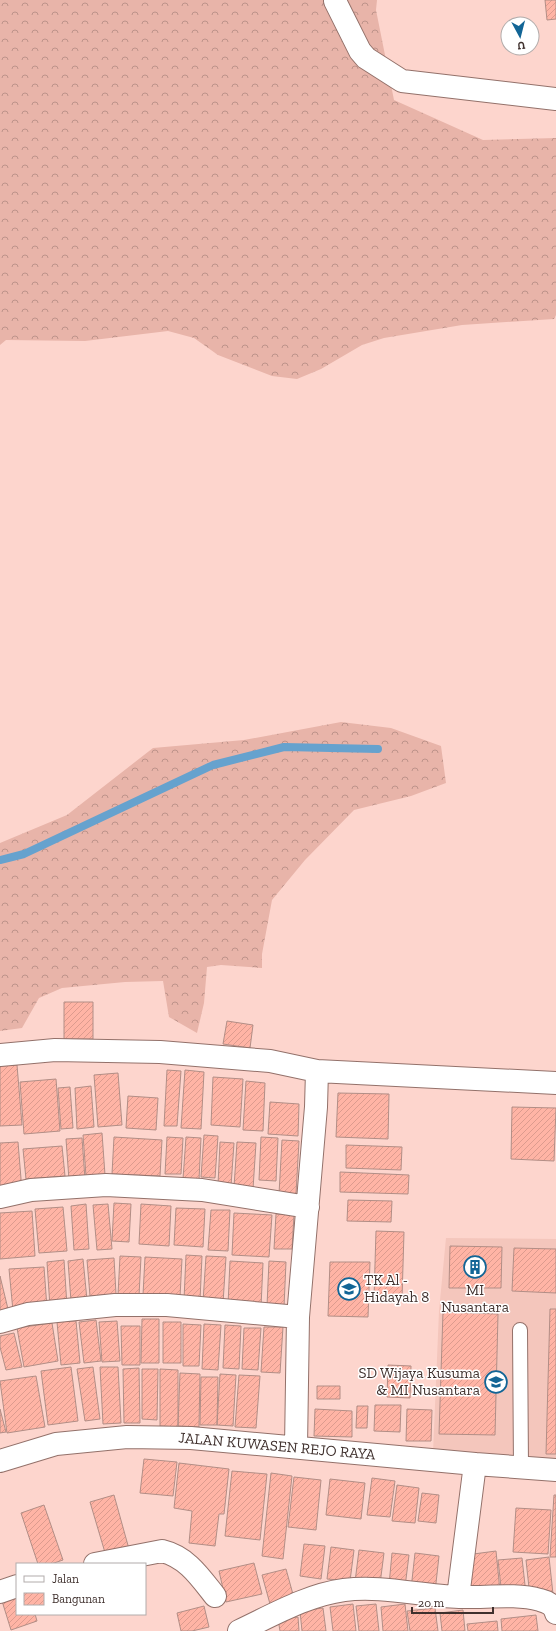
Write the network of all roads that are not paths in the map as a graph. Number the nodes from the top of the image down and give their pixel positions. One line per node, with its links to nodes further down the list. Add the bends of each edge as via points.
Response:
1 (336, 1): 2 (street, via 360,51 366,58 402,81)
2 (556, 99)
3 (0, 1055): 4 (street, via 55,1050 160,1052 270,1061)
4 (317, 1071): 5 (street); 7 (street)
5 (556, 1083)
6 (0, 1197): 7 (street, via 32,1190 106,1185 202,1190)
7 (308, 1207): 8 (street)
8 (298, 1318): 9 (street, via 167,1305 115,1305 28,1314); 11 (street)
9 (0, 1322)
10 (520, 1330): 14 (lane)
11 (296, 1447): 12 (street, JALAN KUWASEN REJO RAYA, via 191,1438 127,1437 56,1444); 13 (street, JALAN KUWASEN REJO RAYA)
12 (0, 1461)
13 (475, 1464): 14 (street, JALAN KUWASEN REJO RAYA); 20 (street)
14 (521, 1468): 15 (street, JALAN KUWASEN REJO RAYA)
15 (556, 1470)
16 (100, 1563): 19 (street, via 162,1551 172,1553 183,1559)
17 (16, 1586): 18 (street)
18 (0, 1592)
19 (216, 1596)
20 (458, 1597): 21 (street, via 529,1598 549,1604 555,1608); 22 (street, via 371,1589 344,1590 308,1599)
21 (556, 1613)
22 (239, 1631)

